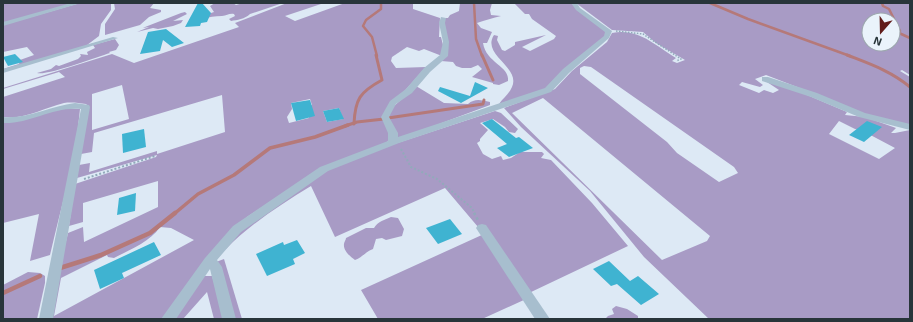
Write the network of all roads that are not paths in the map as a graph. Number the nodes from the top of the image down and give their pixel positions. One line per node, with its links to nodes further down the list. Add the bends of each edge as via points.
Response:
1 (78, 3): 4 (street)
2 (574, 3): 10 (street, via 578,9 609,31 607,37 566,71 548,90)
3 (443, 18): 10 (street, via 446,42 444,56 427,70 409,91 393,103 385,117)
4 (3, 24)
5 (115, 38): 6 (street)
6 (3, 71)
7 (766, 79): 9 (street, via 862,115)
8 (3, 120): 13 (street, via 30,117 70,104 86,106)
9 (910, 127)
10 (395, 142): 12 (street, via 324,169 237,229)
11 (482, 228): 16 (street)
12 (209, 261): 14 (street); 15 (street, via 216,267)
13 (46, 319)
14 (168, 319)
15 (229, 319)
16 (543, 319)

